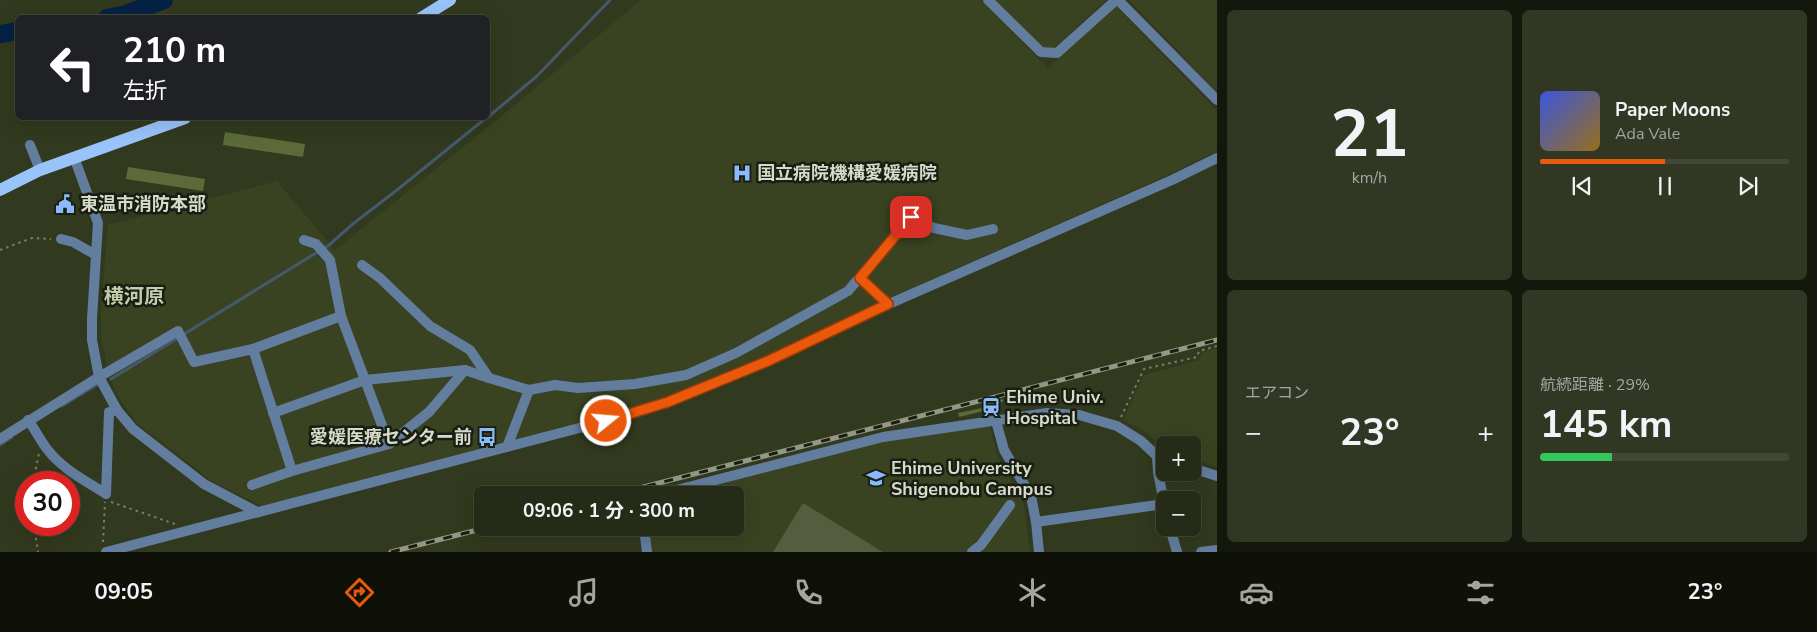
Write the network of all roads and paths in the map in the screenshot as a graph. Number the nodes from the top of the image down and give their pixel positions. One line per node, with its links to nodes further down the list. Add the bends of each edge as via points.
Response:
1 (450, 0): 4 (main road)
2 (988, 0): 3 (street, via 1041,52 1057,52)
3 (1117, 0): 5 (street)
4 (426, 15)
5 (1217, 100)
6 (179, 120): 8 (main road)
7 (30, 145): 10 (street)
8 (74, 156): 10 (main road); 16 (street, via 97,215)
9 (1217, 158): 19 (street)
10 (40, 170): 11 (main road)
11 (0, 190)
12 (993, 229): 18 (street, via 967,235 934,228 911,217)
13 (61, 239): 15 (path, via 32,238); 16 (street)
14 (304, 240): 20 (street, via 316,244 330,260)
15 (0, 250)
16 (96, 255): 24 (street, via 92,340)
17 (362, 265): 25 (street, via 430,326 470,350)
18 (860, 278): 19 (street); 27 (street, via 848,291 799,320 736,353 686,374 635,384 578,388 555,385)
19 (888, 304): 38 (street, via 768,361 668,402)
20 (341, 316): 22 (street); 26 (street)
21 (1217, 346): 34 (path, via 1199,351 1197,357 1144,369)
22 (253, 349): 24 (street, via 194,362 178,330); 31 (street)
23 (465, 370): 25 (street); 26 (street); 37 (street, via 429,412)
24 (99, 377): 30 (street); 33 (street)
25 (489, 378): 27 (street)
26 (365, 380): 31 (street); 37 (street)
27 (529, 390): 38 (street)
28 (1005, 400): 29 (path)
29 (994, 402)
30 (117, 410): 36 (street, via 109,412 106,494 55,457); 48 (street, via 133,429 185,470 221,494)
31 (273, 413): 42 (street)
32 (996, 421): 34 (street, via 1047,413 1079,415); 45 (street, via 883,437); 49 (street, via 1004,450 1031,496)
33 (30, 423): 35 (street); 36 (street)
34 (1117, 426): 39 (street)
35 (0, 439)
36 (42, 441): 40 (path)
37 (389, 444): 42 (street)
38 (507, 447): 48 (street)
39 (1156, 454)
40 (35, 471)
41 (1201, 471): 43 (street)
42 (292, 472): 44 (street)
43 (1217, 476)
44 (252, 485)
45 (692, 486)
46 (1010, 506): 58 (street)
47 (1156, 507): 49 (street)
48 (257, 512): 50 (street)
49 (1036, 522): 59 (street)
50 (180, 533): 54 (street); 54 (path, via 180,526 106,500)
51 (36, 536): 56 (path)
52 (645, 536): 57 (street)
53 (1172, 536): 60 (street)
54 (105, 548)
55 (1217, 550): 61 (street)
56 (38, 552)
57 (647, 552)
58 (972, 552)
59 (1038, 552)
60 (1177, 552)
61 (1201, 552)

